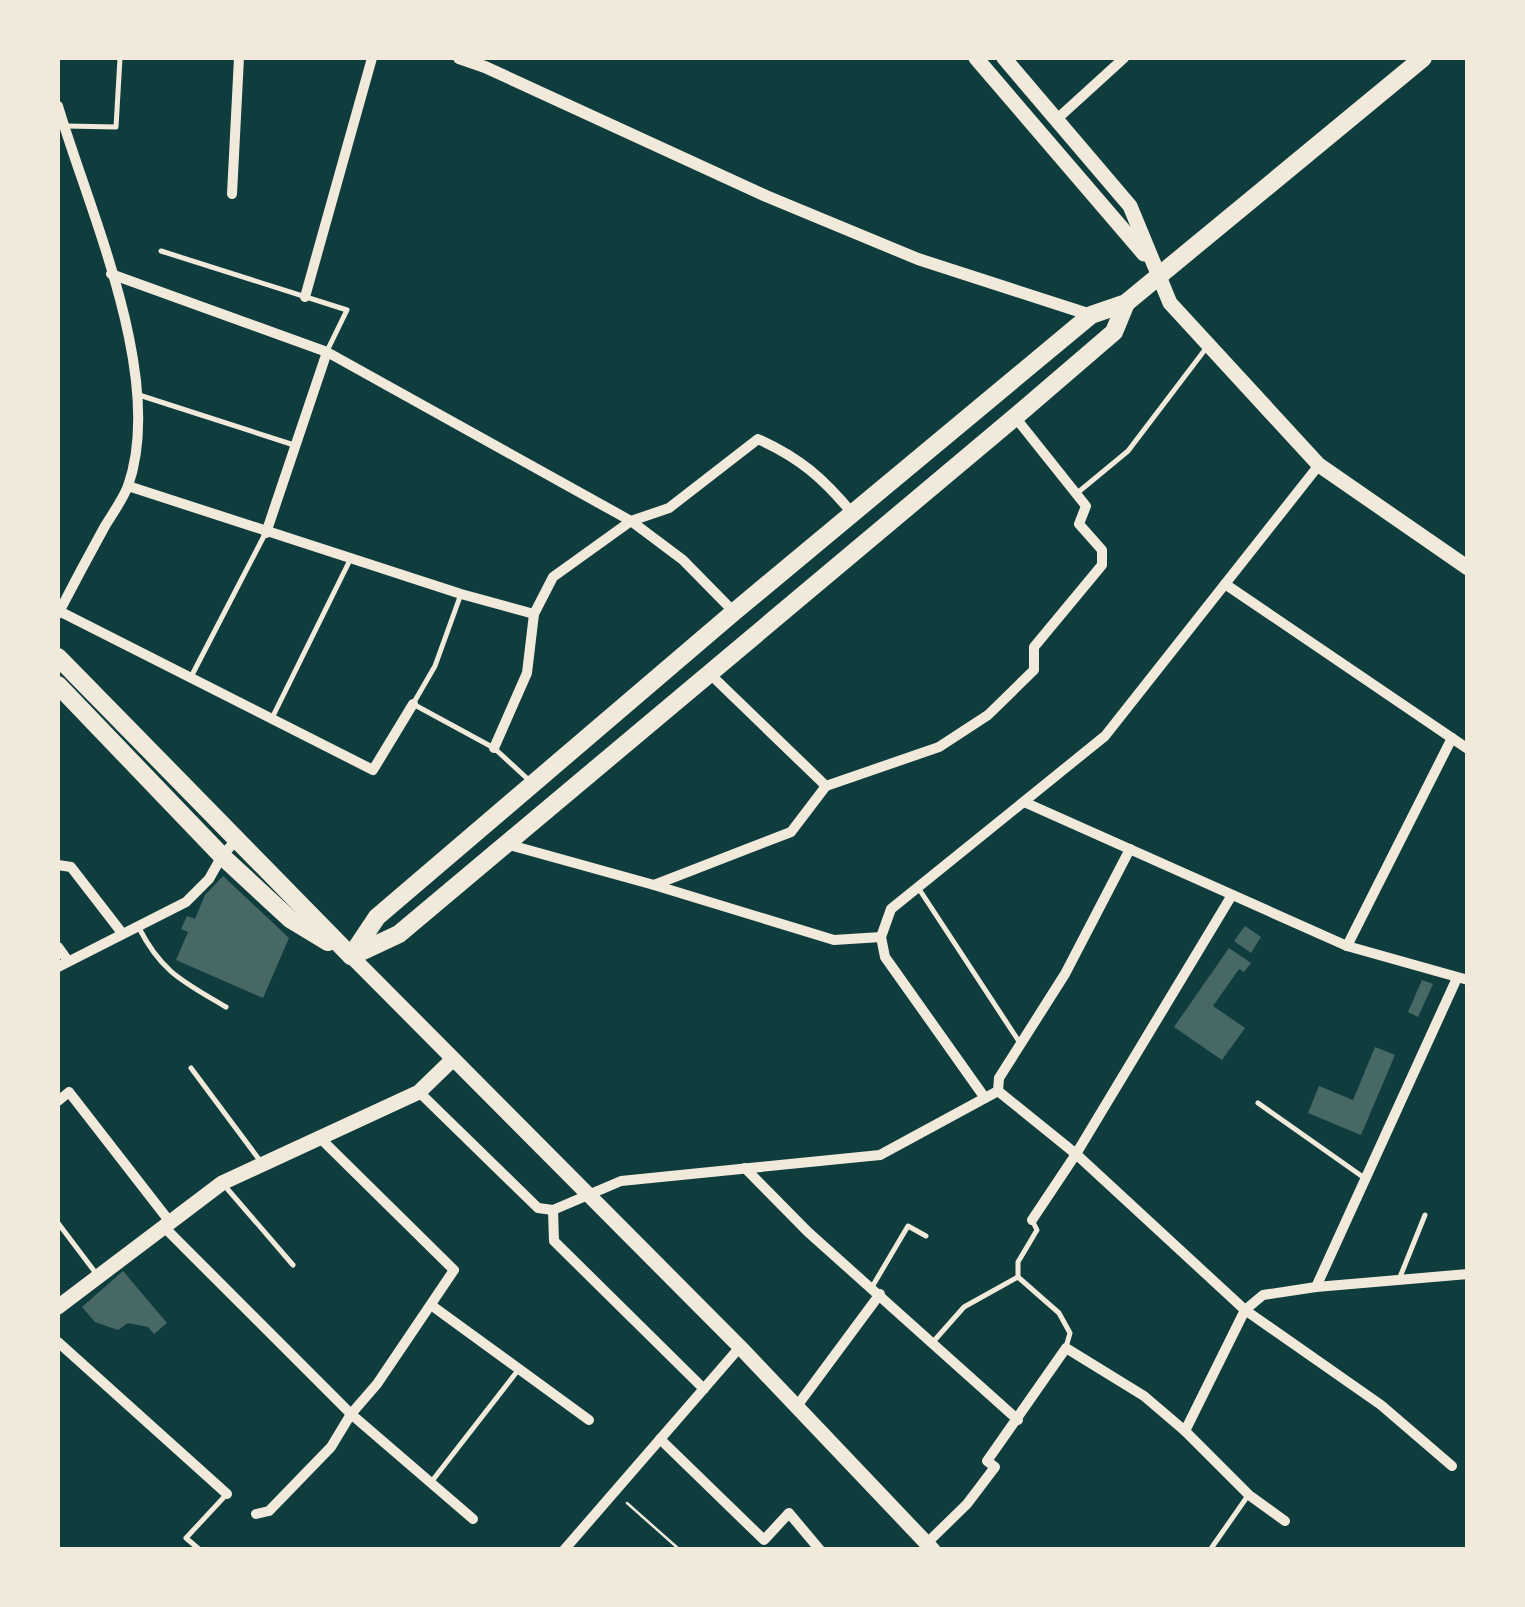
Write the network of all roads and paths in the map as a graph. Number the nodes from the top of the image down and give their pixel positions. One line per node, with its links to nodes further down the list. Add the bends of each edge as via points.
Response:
1 (120, 58): 11 (lane, via 116,128)
2 (239, 58): 12 (street)
3 (372, 58): 16 (street)
4 (458, 58): 18 (street, via 918,259)
5 (976, 58): 14 (main road)
6 (1004, 58): 10 (main road)
7 (1124, 58): 10 (street)
8 (1422, 58): 14 (main road)
9 (58, 106): 11 (street)
10 (1057, 119): 14 (main road, via 1130,206)
11 (64, 126): 15 (street)
12 (232, 194)
13 (161, 251): 16 (lane)
14 (1159, 273): 17 (main road); 19 (main road, via 1170,303)
15 (112, 274): 20 (street); 21 (street)
16 (305, 297): 20 (lane, via 347,310)
17 (1126, 304): 18 (main road); 22 (main road, via 1114,332)
18 (1091, 315): 27 (main road)
19 (1208, 344): 24 (main road); 26 (lane, via 1128,452)
20 (327, 352): 23 (street); 28 (street)
21 (138, 395): 23 (lane); 25 (street)
22 (1016, 417): 26 (street); 38 (main road)
23 (297, 446): 29 (street)
24 (1318, 464): 31 (main road); 32 (street)
25 (128, 486): 29 (street); 35 (street)
26 (1076, 494): 47 (street, via 1086,506 1080,524 1102,550 1102,565 1034,647 1034,670 988,715 939,746)
27 (852, 513): 28 (street, via 794,456 758,439 669,508); 34 (main road)
28 (631, 520): 34 (street); 36 (street, via 553,576)
29 (266, 532): 30 (street); 39 (lane)
30 (350, 560): 33 (street); 42 (lane)
31 (1468, 568)
32 (1225, 584): 43 (street); 48 (street, via 1106,736)
33 (461, 594): 36 (street); 41 (lane)
34 (734, 612): 46 (main road)
35 (58, 613): 39 (street)
36 (534, 614): 44 (street, via 528,673)
37 (58, 657): 49 (main road)
38 (709, 674): 47 (street); 50 (main road)
39 (190, 678): 42 (street)
40 (58, 685): 52 (main road)
41 (414, 704): 42 (street, via 373,770); 44 (lane)
42 (272, 719)
43 (1452, 738): 45 (street); 60 (street)
44 (494, 748): 46 (lane)
45 (1468, 749)
46 (533, 784): 62 (main road, via 377,917)
47 (826, 786): 54 (street, via 792,832)
48 (1024, 802): 51 (street); 55 (street)
49 (237, 840): 52 (street); 62 (main road)
50 (505, 844): 54 (street); 62 (main road, via 399,934)
51 (1130, 849): 56 (street); 66 (street)
52 (222, 856): 57 (street, via 186,902); 62 (main road, via 290,919)
53 (58, 865): 58 (street, via 71,868)
54 (654, 884): 59 (street, via 834,940)
55 (918, 887): 59 (street, via 890,909); 66 (lane)
56 (1232, 895): 60 (street); 75 (street)
57 (138, 926): 58 (street); 65 (lane, via 154,957)
58 (122, 934): 63 (street)
59 (881, 937): 71 (street, via 885,957)
60 (1348, 946): 64 (street)
61 (58, 947): 63 (street)
62 (352, 956): 67 (main road)
63 (63, 964)
64 (1462, 978): 78 (street)
65 (226, 1007)
66 (1022, 1046): 70 (street, via 998,1078)
67 (452, 1060): 69 (main road); 80 (main road)
68 (190, 1068): 76 (lane)
69 (419, 1092): 74 (main road); 81 (street, via 538,1208)
70 (998, 1092): 71 (street); 75 (street)
71 (985, 1098): 77 (street, via 880,1154)
72 (58, 1101): 85 (street, via 70,1092)
73 (1258, 1103): 78 (lane)
74 (320, 1138): 76 (main road); 94 (street, via 454,1270)
75 (1076, 1154): 83 (street); 96 (street)
76 (263, 1164): 79 (main road)
77 (745, 1168): 80 (street, via 620,1182); 93 (street)
78 (1365, 1179): 92 (street)
79 (222, 1183): 85 (main road); 87 (lane)
80 (590, 1195): 81 (street); 99 (main road)
81 (553, 1210): 102 (street, via 554,1241)
82 (1425, 1215): 91 (lane)
83 (1032, 1220): 90 (lane, via 1037,1230 1018,1262)
84 (58, 1222): 89 (lane)
85 (167, 1224): 89 (main road); 104 (street)
86 (926, 1236): 93 (lane, via 908,1226)
87 (293, 1264)
88 (1468, 1274): 91 (street)
89 (98, 1277): 95 (main road)
90 (1018, 1277): 98 (lane, via 964,1307); 100 (lane, via 1060,1312 1070,1332)
91 (1399, 1280): 92 (street)
92 (1316, 1286): 96 (street, via 1263,1295)
93 (876, 1290): 98 (street); 103 (street)
94 (430, 1305): 101 (street); 104 (street)
95 (58, 1308)
96 (1245, 1310): 107 (street); 109 (street, via 1381,1404)
97 (58, 1342): 112 (street)
98 (933, 1342): 106 (street)
99 (740, 1348): 102 (street); 103 (main road)
100 (1066, 1348): 106 (street); 107 (street, via 1144,1396)
101 (518, 1369): 105 (street); 110 (lane)
102 (704, 1389): 108 (street)
103 (797, 1406): 117 (main road)
104 (351, 1414): 110 (street); 114 (street, via 331,1447 268,1510)
105 (589, 1420)
106 (1018, 1420): 117 (street, via 987,1460 995,1467)
107 (1184, 1431): 113 (street)
108 (660, 1439): 111 (street); 121 (street, via 764,1540 789,1513)
109 (1452, 1466)
110 (431, 1483): 115 (street)
111 (614, 1492): 119 (street); 120 (path)
112 (227, 1494): 118 (lane, via 186,1538)
113 (1249, 1495): 116 (street); 122 (lane)
114 (256, 1514)
115 (473, 1519)
116 (1286, 1521)
117 (930, 1546)
118 (200, 1550)
119 (564, 1550)
120 (680, 1550)
121 (820, 1550)
122 (1210, 1550)

